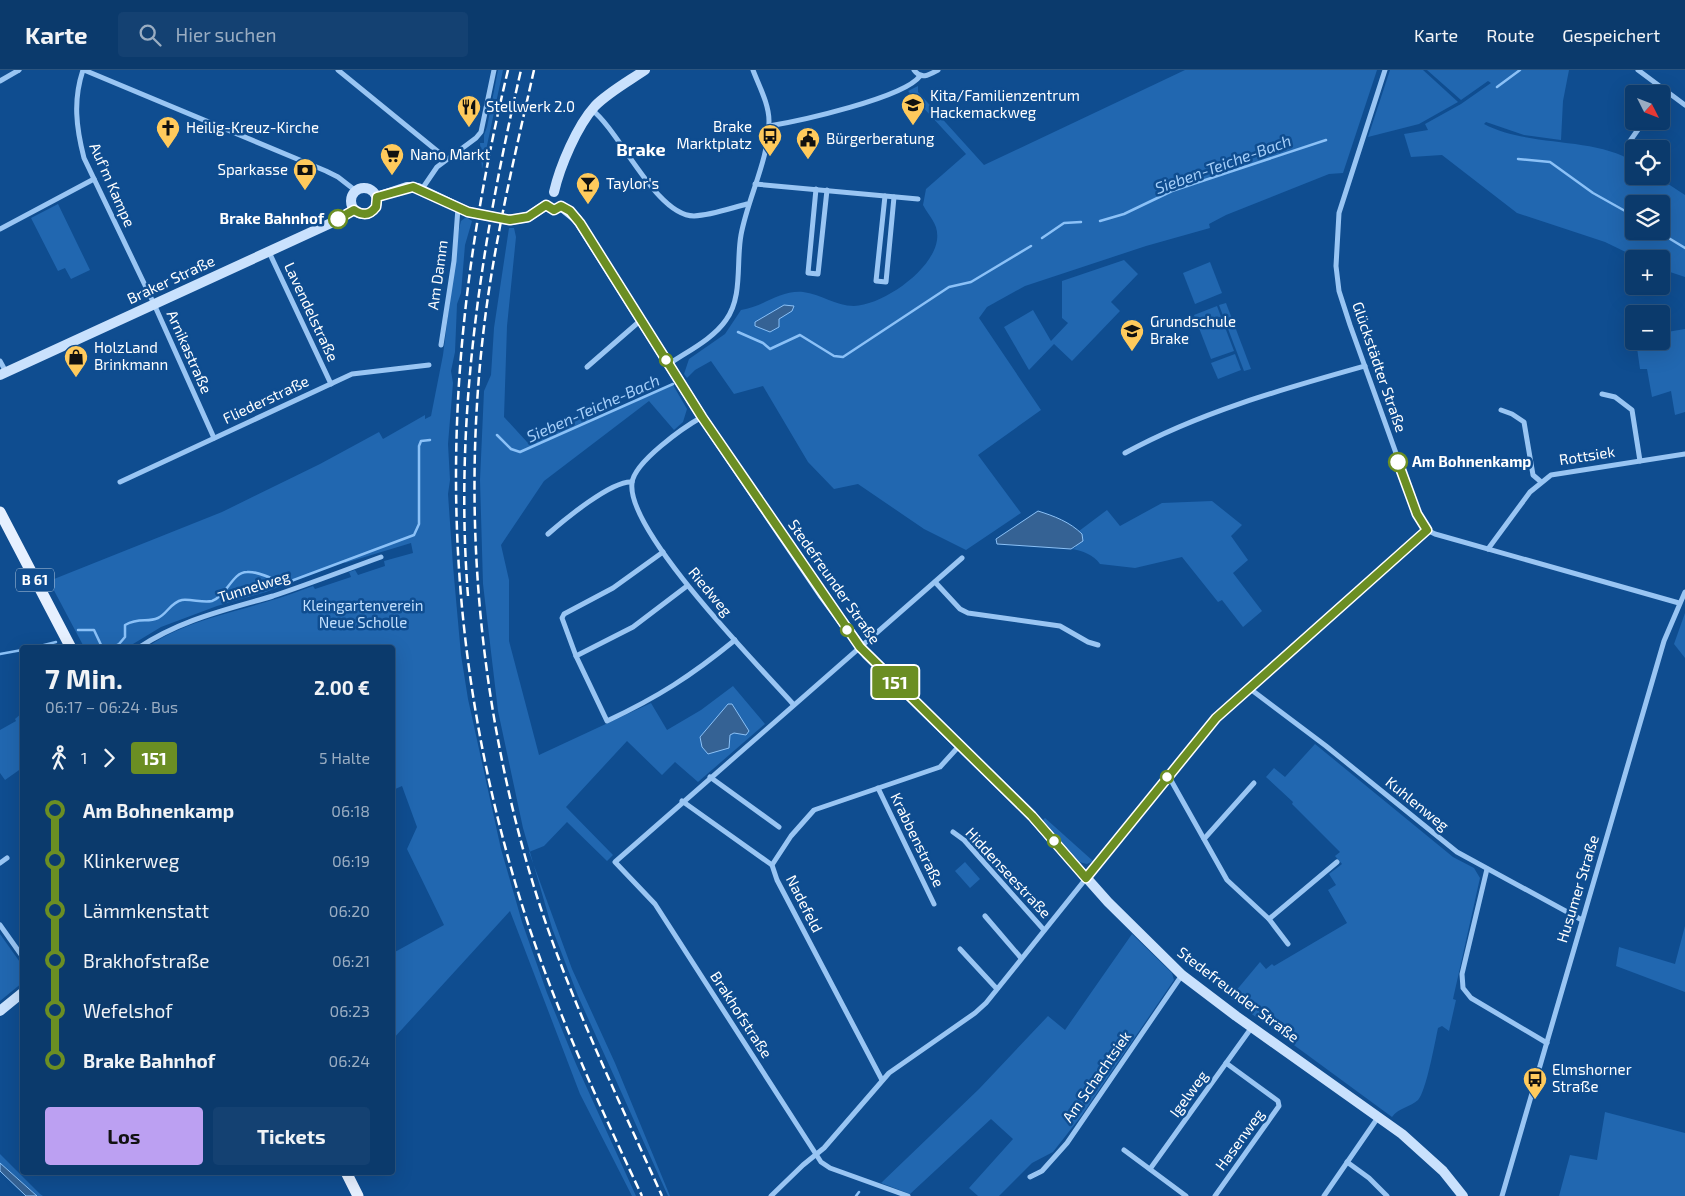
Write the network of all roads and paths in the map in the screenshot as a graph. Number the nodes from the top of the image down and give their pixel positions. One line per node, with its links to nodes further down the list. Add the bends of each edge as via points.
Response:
1 (19, 70): 12 (street)
2 (83, 70): 19 (street, Auf'm Kampe, via 77,92 76,123 84,158); 24 (street, via 326,170)
3 (338, 70): 18 (street)
4 (494, 70): 18 (street, via 480,132)
5 (645, 70): 16 (street)
6 (753, 70): 17 (street, via 767,108)
7 (914, 70): 11 (street)
8 (938, 70): 11 (street)
9 (1385, 70): 43 (street, Glückstädter Straße, via 1345,191 1336,233 1339,291)
10 (1640, 71): 13 (street)
11 (920, 76): 17 (street, via 909,87 828,114)
12 (0, 81)
13 (1658, 85)
14 (1670, 94): 15 (street)
15 (1685, 105)
16 (592, 110): 25 (street, via 562,165); 30 (street, via 605,121 644,179 680,211 687,215 700,215)
17 (769, 126): 20 (street, via 766,150)
18 (447, 160): 22 (street, via 431,174)
19 (94, 179): 35 (street); 37 (street, Auf'm Kampe)
20 (754, 184): 21 (street); 30 (street)
21 (816, 189): 23 (street); 23 (street, via 808,274 818,274)
22 (422, 190): 27 (street, via 407,187); 33 (street)
23 (827, 190): 26 (street)
24 (356, 191): 27 (street, via 368,188); 34 (street, via 351,198)
25 (554, 192): 31 (street, via 546,197); 32 (street, via 561,197)
26 (885, 196): 28 (street); 28 (street, via 876,281 886,282)
27 (377, 197): 34 (street, via 373,211 364,214)
28 (894, 197): 29 (street)
29 (918, 200)
30 (747, 204): 42 (street, via 731,312 713,334)
31 (546, 205): 32 (street, via 554,210); 33 (street, via 528,217 516,220)
32 (561, 206): 38 (street, Stedefreunder Straße, via 577,219)
33 (458, 207): 39 (street, Am Damm, via 454,261)
34 (354, 210): 36 (street, Braker Straße)
35 (0, 228)
36 (269, 252): 37 (street, Braker Straße); 46 (street, Lavendelstraße)
37 (154, 304): 45 (street, Braker Straße); 50 (street, Arnikastraße)
38 (641, 320): 42 (street, Stedefreunder Straße); 44 (street)
39 (441, 345)
40 (0, 361): 45 (street)
41 (429, 364): 46 (street, Fliederstraße, via 352,374)
42 (669, 364): 49 (street, Stedefreunder Straße)
43 (1365, 366): 51 (street, via 1278,391 1200,419); 58 (street, Glückstädter Straße, via 1412,501)
44 (587, 367)
45 (3, 374)
46 (331, 384): 50 (street, Fliederstraße)
47 (1602, 394): 53 (street, via 1615,397 1632,410)
48 (1501, 410): 54 (street, via 1524,422 1533,475)
49 (702, 417): 56 (street, via 684,428 644,463 634,474); 72 (street, Stedefreunder Straße)
50 (214, 438): 55 (street, Fliederstraße)
51 (1125, 453)
52 (1685, 454): 53 (street, Rottsiek)
53 (1640, 461): 54 (street, Rottsiek, via 1550,475)
54 (1540, 481): 60 (street)
55 (120, 482)
56 (632, 482): 59 (street, via 621,482 572,513); 61 (street, Riedweg, via 635,503)
57 (0, 512): 69 (main road, B 61)
58 (1427, 530): 60 (street); 74 (street)
59 (548, 534)
60 (1488, 549): 67 (street)
61 (663, 552): 65 (street, Riedweg); 73 (street, via 613,588 564,614 562,622)
62 (381, 558): 70 (street, Tunnelweg, via 273,596 192,619)
63 (962, 558): 64 (street)
64 (935, 582): 71 (street, via 960,609 968,613 1060,626); 72 (street)
65 (687, 586): 68 (street, Riedweg); 73 (street, via 633,627)
66 (1685, 592): 67 (street, Husumer Straße)
67 (1679, 603): 94 (street, Husumer Straße, via 1664,641)
68 (735, 640): 73 (street, via 666,692 607,721); 75 (street, Riedweg)
69 (69, 645)
70 (143, 645)
71 (1098, 645)
72 (860, 647): 75 (street, Brakhofstraße); 76 (street, Stedefreunder Straße)
73 (576, 656)
74 (1249, 688): 77 (street, via 1210,724); 89 (street, Kuhlenweg, via 1457,852)
75 (793, 704): 78 (street, Brakhofstraße)
76 (960, 745): 80 (street, Nadefeld, via 940,766); 90 (street, Stedefreunder Straße, via 1032,816)
77 (1168, 776): 84 (street); 90 (street)
78 (710, 777): 81 (street, Brakhofstraße); 82 (street)
79 (1254, 784): 84 (street)
80 (878, 788): 88 (street, Nadefeld, via 814,810); 91 (street, Krabbenstraße)
81 (682, 802): 88 (street); 111 (street, Brakhofstraße, via 615,862 655,904)
82 (779, 827)
83 (953, 832): 96 (street, Hiddenseestraße)
84 (1204, 839): 93 (street, via 1227,880)
85 (7, 858): 87 (street)
86 (1337, 862): 93 (street)
87 (0, 863)
88 (772, 865): 108 (street, Nadefeld)
89 (1487, 869): 94 (street, Kuhlenweg); 106 (street, via 1462,974 1463,988 1471,998)
90 (1086, 878): 96 (street); 101 (street, Stedefreunder Straße)
91 (934, 904)
92 (985, 916): 100 (street)
93 (1269, 919): 97 (street)
94 (1582, 920): 106 (street, Husumer Straße)
95 (0, 925): 99 (street)
96 (1044, 930): 100 (street)
97 (1288, 944)
98 (960, 949): 102 (street)
99 (20, 953)
100 (1022, 958): 102 (street)
101 (1179, 978): 105 (street, Stedefreunder Straße); 115 (street, Am Schachtsiek, via 1067,1143 1042,1170)
102 (997, 989): 108 (street, via 975,1013)
103 (20, 995): 104 (street)
104 (0, 1011)
105 (1250, 1030): 107 (street, Igelweg); 109 (street, Stedefreunder Straße)
106 (1547, 1043): 125 (street, Husumer Straße)
107 (1226, 1063): 113 (street, Igelweg); 121 (street, Hasenweg, via 1278,1101 1279,1106)
108 (882, 1080): 111 (street)
109 (1376, 1119): 112 (street); 124 (street, Stedefreunder Straße, via 1423,1152)
110 (1124, 1150): 113 (street)
111 (816, 1154): 118 (street); 119 (street, Brakhofstraße, via 830,1168)
112 (1347, 1162): 122 (street); 123 (street)
113 (1150, 1169): 116 (street)
114 (348, 1175): 117 (main road)
115 (1030, 1177)
116 (1179, 1194): 120 (street)
117 (358, 1196)
118 (771, 1196)
119 (908, 1196)
120 (1186, 1196)
121 (1215, 1196)
122 (1324, 1196)
123 (1387, 1196)
124 (1463, 1196)
125 (1502, 1196)

